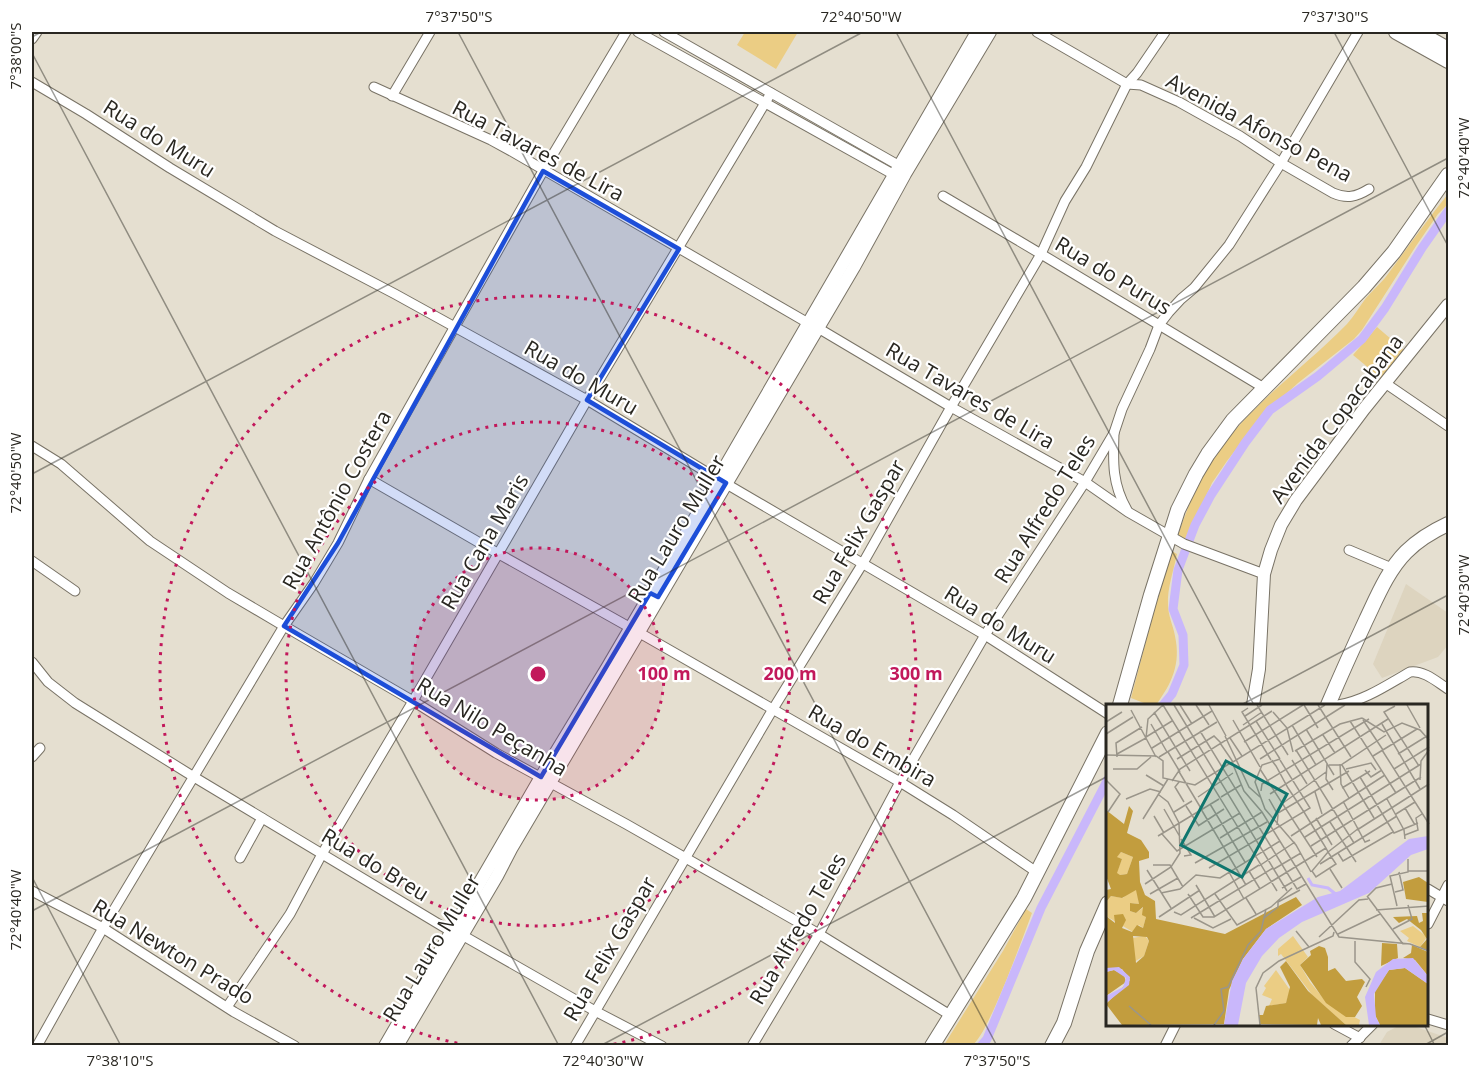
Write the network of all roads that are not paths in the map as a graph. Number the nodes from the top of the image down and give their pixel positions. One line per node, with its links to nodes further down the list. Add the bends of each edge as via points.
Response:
1 (37, 32): 13 (street)
2 (430, 32): 20 (street)
3 (626, 32): 23 (street, Rua Antônio Costera)
4 (640, 32): 21 (street)
5 (664, 32): 19 (street)
6 (977, 32): 24 (street, Rua Lauro Muller)
7 (990, 32): 24 (street, Rua Lauro Muller)
8 (1037, 32): 17 (street, Avenida Afonso Pena)
9 (1165, 32): 17 (street, Rua Felix Gaspar)
10 (1358, 32): 22 (street, Rua Alfredo Teles)
11 (1396, 32): 15 (main road)
12 (1418, 32): 14 (main road)
13 (32, 39)
14 (1449, 49)
15 (1449, 61)
16 (32, 82): 33 (street, Rua do Muru, via 275,231)
17 (1127, 84): 22 (street, Avenida Afonso Pena, via 1141,85 1179,102); 29 (street, Rua Felix Gaspar)
18 (374, 87): 20 (street, Rua Tavares de Lira)
19 (771, 93): 21 (street, Rua Cana Maris); 24 (street)
20 (392, 96): 23 (street, Rua Tavares de Lira, via 490,140)
21 (765, 104): 24 (street); 28 (street, Rua Cana Maris)
22 (1281, 163): 26 (street, Avenida Afonso Pena, via 1341,197 1358,196); 32 (street, Rua Alfredo Teles, via 1229,246)
23 (543, 171): 28 (street, Rua Tavares de Lira); 33 (street, Rua Antônio Costera)
24 (901, 172): 31 (street, Rua Lauro Muller)
25 (1449, 175): 35 (main road, via 1364,287)
26 (1369, 189)
27 (943, 196): 29 (street, Rua do Purus)
28 (679, 249): 31 (street, Rua Tavares de Lira); 36 (street, Rua Cana Maris)
29 (1041, 254): 32 (street, Rua do Purus); 37 (street, Rua Felix Gaspar)
30 (1449, 305): 34 (street, Avenida Copacabana)
31 (813, 325): 37 (street, Rua Tavares de Lira); 42 (street, Rua Lauro Muller)
32 (1160, 325): 35 (street, Rua do Purus); 39 (street, Rua Alfredo Teles)
33 (454, 328): 36 (street, Rua do Muru); 41 (street, Rua Antônio Costera)
34 (1385, 383): 38 (street); 52 (street, Avenida Copacabana, via 1296,500 1281,525)
35 (1264, 388): 46 (main road, via 1208,454 1182,501)
36 (587, 400): 42 (street, Rua do Muru); 48 (street, Rua Cana Maris)
37 (951, 407): 43 (street, Rua Tavares de Lira); 50 (street, Rua Felix Gaspar)
38 (1449, 426)
39 (1114, 433): 43 (street, Rua Alfredo Teles); 44 (street, via 1114,476)
40 (32, 446): 54 (street, Rua Nilo Peçanha, via 61,464 150,540)
41 (369, 479): 48 (street, Rua do Embira); 54 (street, Rua Antônio Costera, via 338,543)
42 (722, 481): 50 (street, Rua do Muru); 55 (street, Rua Lauro Muller)
43 (1085, 482): 44 (street, Rua Tavares de Lira); 56 (street, Rua Alfredo Teles)
44 (1128, 512): 46 (street, Rua Tavares de Lira)
45 (1449, 524): 51 (main road, via 1419,540)
46 (1170, 536): 52 (street, Rua Tavares de Lira); 60 (main road)
47 (1349, 550): 51 (street)
48 (499, 554): 55 (street, Rua do Embira); 59 (street, Rua Cana Maris)
49 (32, 561): 53 (street)
50 (863, 563): 56 (street, Rua do Muru); 64 (street, Rua Felix Gaspar)
51 (1394, 569): 62 (main road, via 1377,597)
52 (1264, 574): 61 (street, Avenida Copacabana)
53 (75, 591)
54 (284, 626): 59 (street, Rua Nilo Peçanha); 69 (street, Rua Antônio Costera)
55 (634, 630): 64 (street, Rua do Embira); 70 (street, Rua Lauro Muller)
56 (985, 635): 65 (street, Rua do Muru); 71 (street, Rua Alfredo Teles)
57 (32, 662): 69 (street, Rua do Breu, via 48,682 75,703)
58 (1449, 689): 63 (street, via 1416,671)
59 (413, 701): 70 (street, Rua Nilo Peçanha); 73 (street, Rua Cana Maris)
60 (1120, 704)
61 (1253, 704)
62 (1328, 704)
63 (1347, 704)
64 (773, 709): 71 (street, Rua do Embira); 75 (street, Rua Felix Gaspar)
65 (1106, 713)
66 (1106, 737): 76 (main road)
67 (40, 748): 68 (street)
68 (32, 757)
69 (194, 777): 72 (street, Rua do Breu); 83 (street, Rua Antônio Costera)
70 (546, 780): 75 (street, Rua Nilo Peçanha); 84 (street, Rua Lauro Muller)
71 (900, 782): 76 (street, Rua do Embira); 85 (street, Rua Alfredo Teles)
72 (262, 818): 73 (street, Rua do Breu); 74 (street)
73 (322, 854): 84 (street, Rua do Breu); 86 (street, Rua Cana Maris, via 290,914)
74 (240, 858)
75 (685, 858): 85 (street, Rua Nilo Peçanha); 88 (street, Rua Felix Gaspar)
76 (1038, 873): 89 (main road)
77 (1449, 885): 80 (street)
78 (1429, 890): 80 (street)
79 (32, 891): 83 (street, Rua Newton Prado)
80 (1445, 899): 82 (street)
81 (1106, 908): 104 (main road)
82 (1429, 923)
83 (103, 928): 86 (street, Rua Newton Prado); 96 (street, Rua Antônio Costera)
84 (457, 933): 87 (street, Rua Lauro Muller); 88 (street, Rua do Breu)
85 (819, 934): 89 (street, Rua Nilo Peçanha); 102 (street, Rua Alfredo Teles)
86 (227, 1007): 97 (street, Rua Newton Prado)
87 (413, 1007): 98 (street, Rua Lauro Muller); 99 (street, Rua Lauro Muller)
88 (595, 1011): 100 (street, Rua Felix Gaspar); 101 (street, Rua do Breu)
89 (950, 1015): 103 (main road)
90 (1429, 1019): 91 (street)
91 (1449, 1025)
92 (1175, 1026): 105 (street)
93 (1337, 1026): 95 (street)
94 (1372, 1026): 95 (street)
95 (1360, 1042): 106 (street)
96 (37, 1046)
97 (295, 1046)
98 (385, 1046)
99 (397, 1046)
100 (575, 1046)
101 (662, 1046)
102 (752, 1046)
103 (932, 1046)
104 (1052, 1046)
105 (1165, 1046)
106 (1351, 1046)

